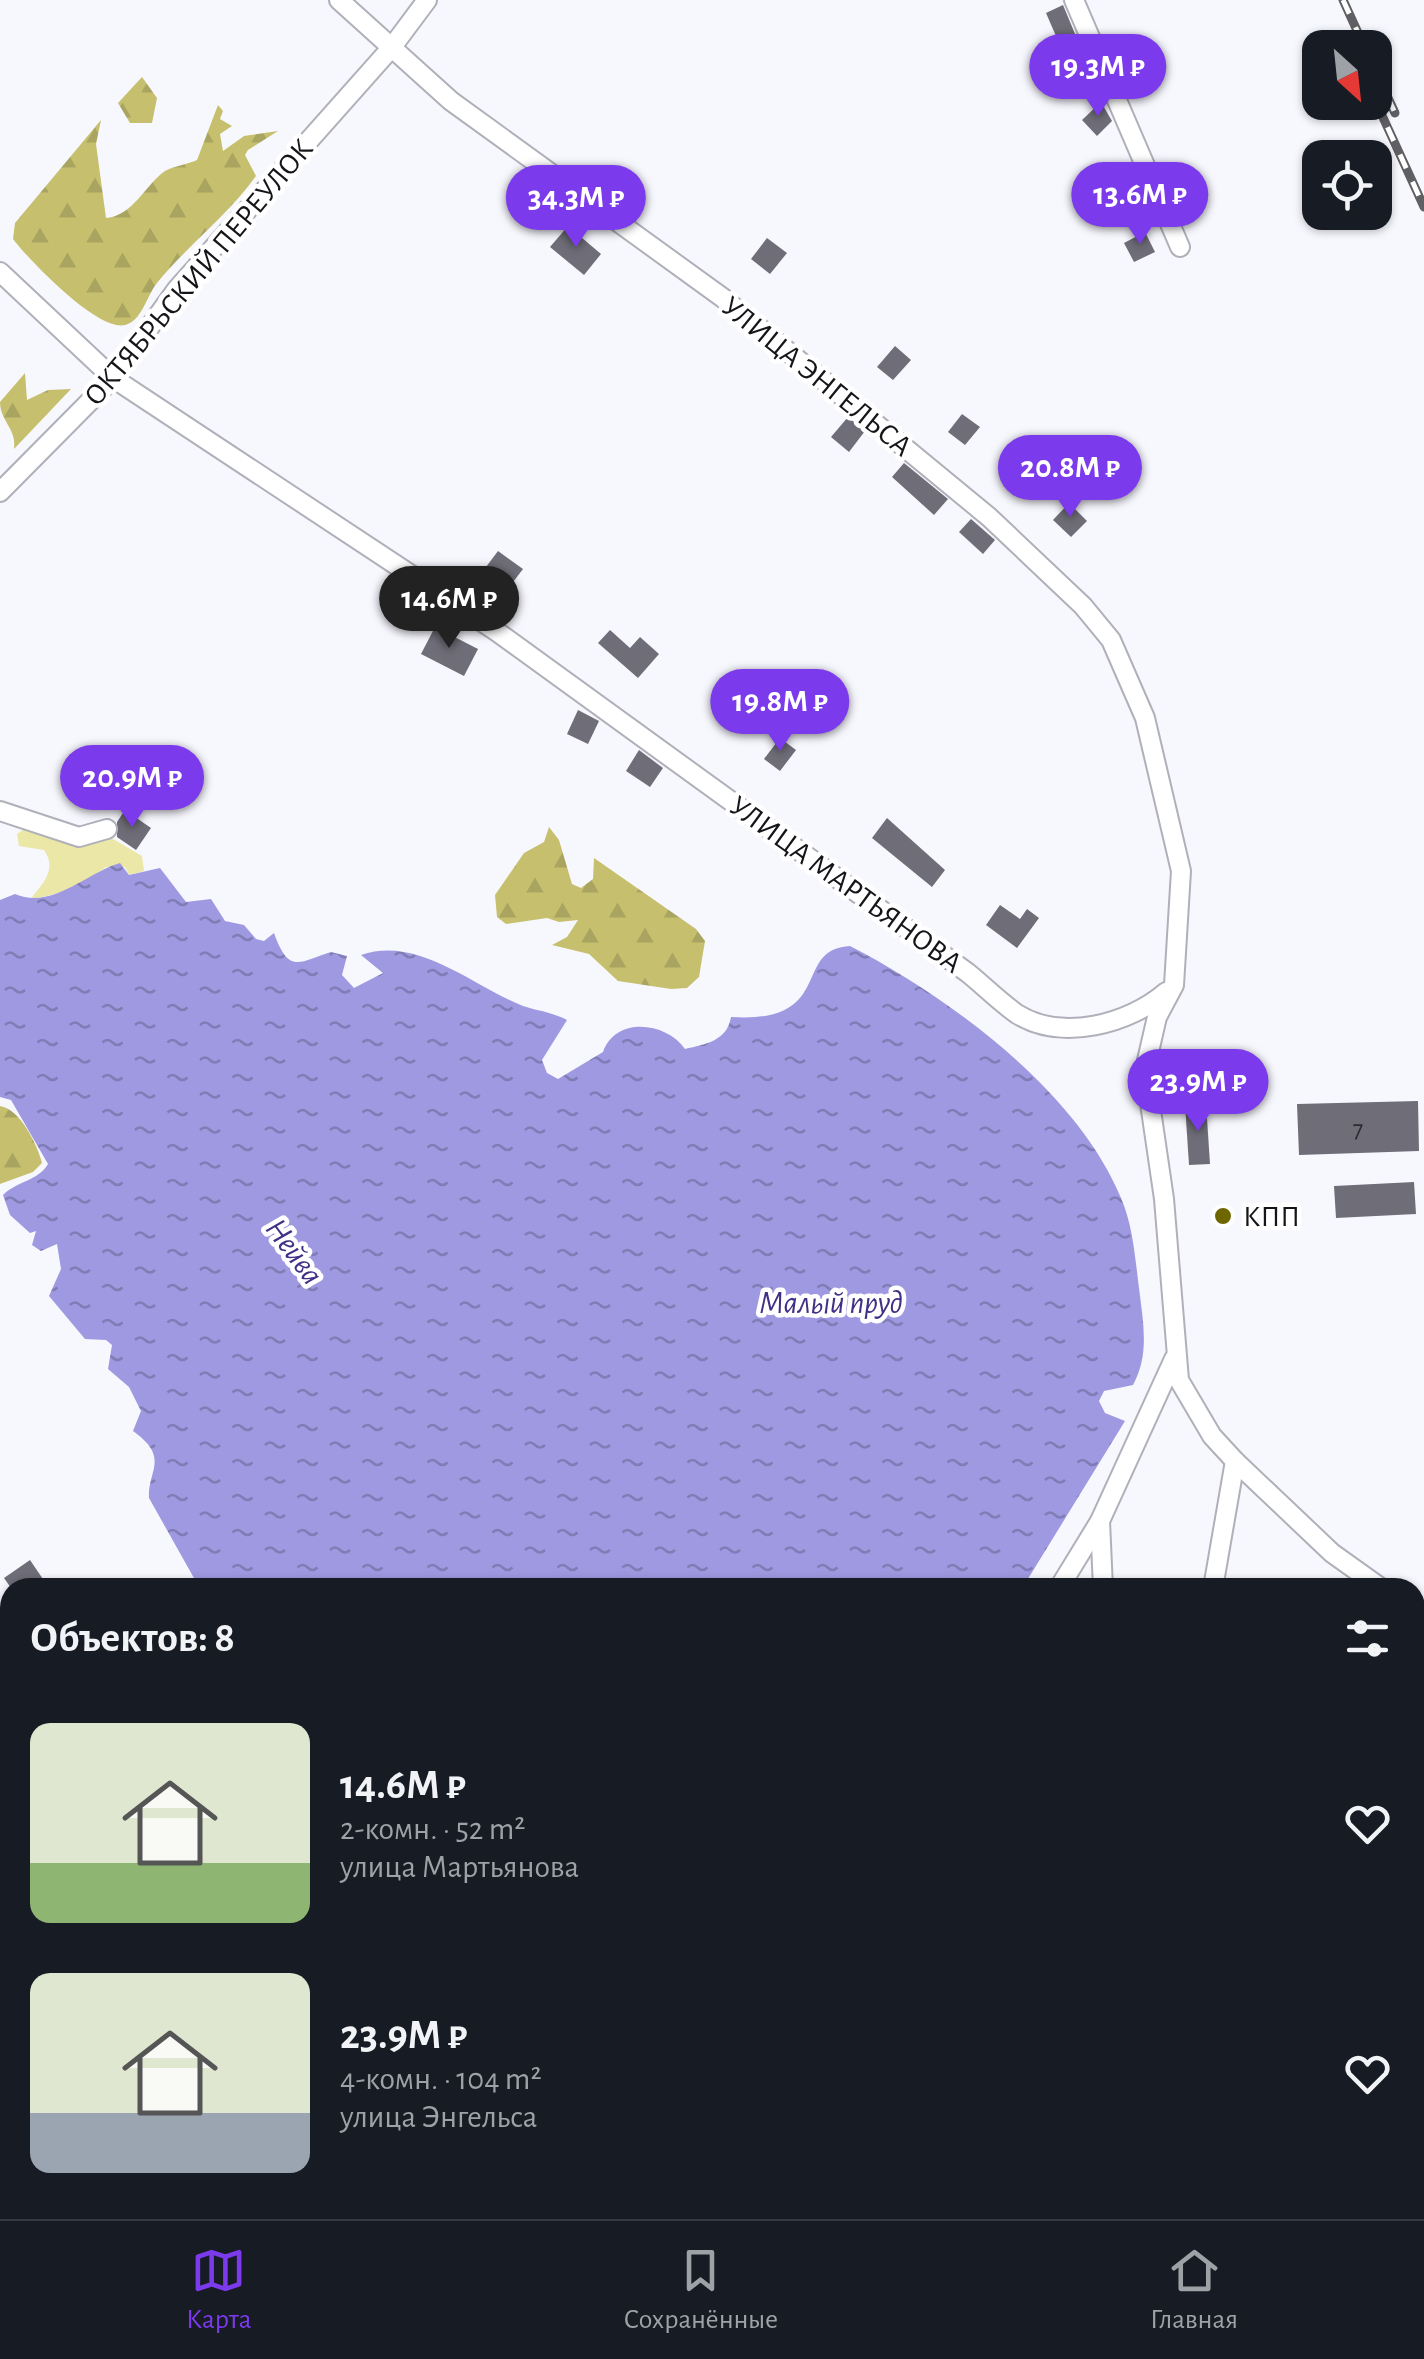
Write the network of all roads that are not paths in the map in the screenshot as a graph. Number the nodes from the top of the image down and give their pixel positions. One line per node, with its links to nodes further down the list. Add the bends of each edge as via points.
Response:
1 (340, 0): 4 (street, УЛИЦА ЭНГЕЛЬСА)
2 (427, 0): 4 (street, ОКТЯБРЬСКИЙ ПЕРЕУЛОК)
3 (1074, 0): 5 (street)
4 (392, 47): 7 (street, ОКТЯБРЬСКИЙ ПЕРЕУЛОК, via 178,289); 11 (street, УЛИЦА ЭНГЕЛЬСА, via 451,102 723,298 989,517 1083,606 1111,640 1146,718 1176,832 1181,871)
5 (1180, 247)
6 (0, 272): 7 (street, УЛИЦА МАРТЬЯНОВА)
7 (113, 378): 8 (street, ОКТЯБРЬСКИЙ ПЕРЕУЛОК); 11 (street, УЛИЦА МАРТЬЯНОВА, via 496,631 1019,1015 1047,1026 1097,1024 1154,1003)
8 (0, 492)
9 (0, 812): 10 (street, via 79,837)
10 (107, 829)
11 (1174, 985): 12 (street, УЛИЦА ЭНГЕЛЬСА, via 1157,1017 1145,1069 1165,1216)
12 (1174, 1359): 13 (street, УЛИЦА ЭНГЕЛЬСА, via 1187,1398); 14 (street)
13 (1234, 1461): 17 (street); 18 (street, УЛИЦА ЭНГЕЛЬСА)
14 (1100, 1521): 15 (street); 16 (street)
15 (1065, 1578)
16 (1103, 1578)
17 (1216, 1578)
18 (1367, 1578)

